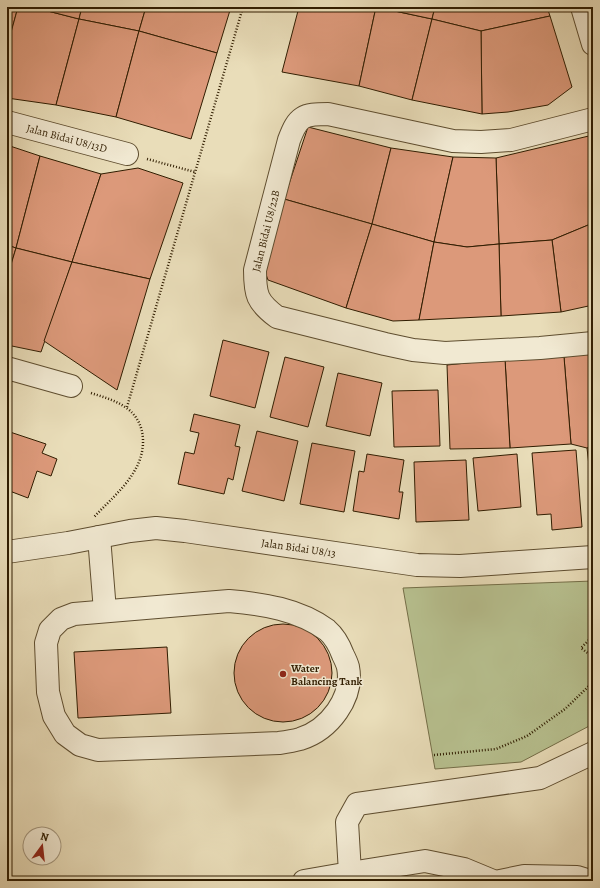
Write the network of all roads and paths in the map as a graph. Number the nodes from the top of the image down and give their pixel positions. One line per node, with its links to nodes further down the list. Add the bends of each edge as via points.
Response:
1 (243, 7): 7 (path)
2 (582, 7): 3 (street)
3 (593, 44)
4 (593, 119): 8 (street, Jalan Bidai U8/22B, via 510,140 481,142 453,140 328,114 313,114 302,118 294,127 289,140 255,270 258,299 277,317 385,344 445,353)
5 (7, 122): 6 (street, Jalan Bidai U8/13D)
6 (127, 154): 7 (path)
7 (195, 172): 11 (path)
8 (593, 343)
9 (7, 368): 10 (street)
10 (71, 386): 11 (path)
11 (127, 407): 13 (path, via 142,431 143,455 135,471 121,488)
12 (99, 537): 13 (street, Jalan Bidai U8/13); 15 (street, Jalan Bidai U8/13, via 130,530 156,528 418,565 460,566); 16 (street)
13 (68, 543): 14 (street, Jalan Bidai U8/13)
14 (7, 552)
15 (593, 557)
16 (105, 611): 16 (street, via 74,614 61,619 50,630 46,642 48,692 54,716 65,734 80,745 98,750 279,743 300,739 317,731 331,719 348,688 348,667 340,647 328,631 291,611 229,602)
17 (593, 636): 18 (path, via 581,648)
18 (593, 657)
19 (593, 682): 21 (path, via 565,709 528,736 496,749)
20 (593, 753): 22 (street, via 540,778 357,804 347,822)
21 (434, 755)
22 (365, 875): 23 (street); 24 (street, via 425,861 464,869)
23 (304, 881)
24 (492, 881)
25 (500, 881): 26 (street, via 524,876 577,877)
26 (590, 881)

